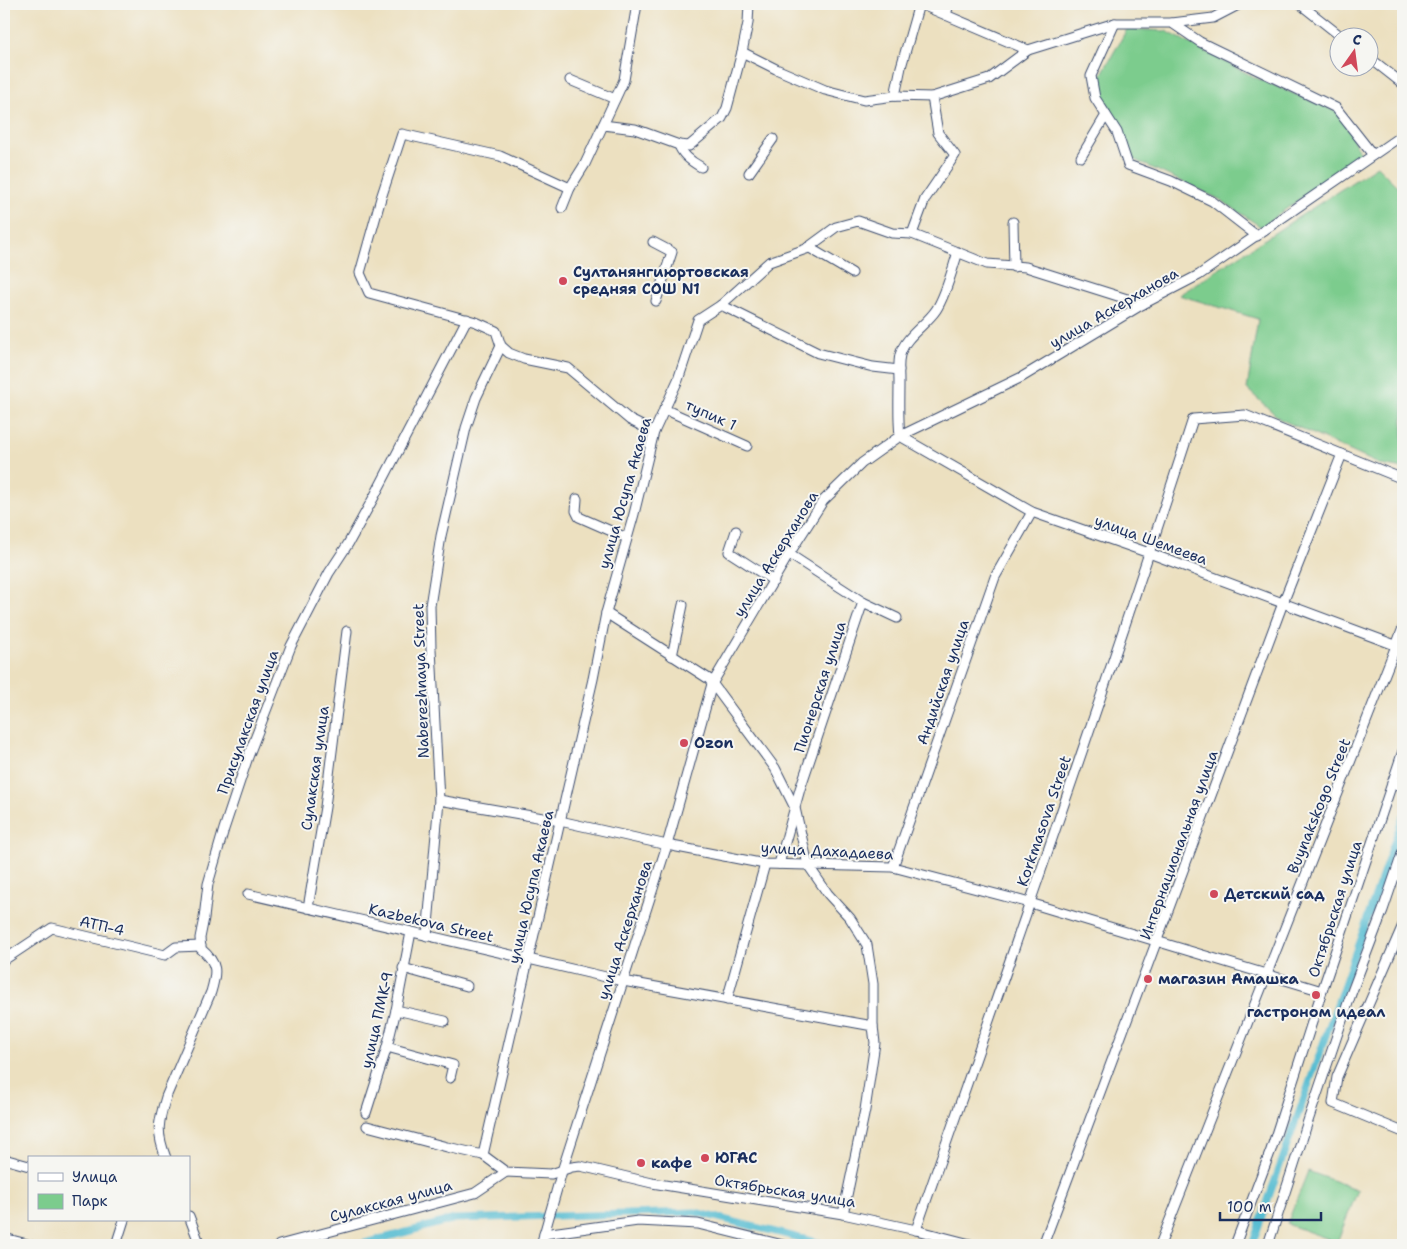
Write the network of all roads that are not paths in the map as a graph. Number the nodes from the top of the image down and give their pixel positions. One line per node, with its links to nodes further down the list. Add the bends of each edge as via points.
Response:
1 (637, 4): 18 (street, via 624,80)
2 (749, 4): 12 (street)
3 (920, 4): 7 (street); 16 (street)
4 (949, 4): 7 (street)
5 (1240, 4): 9 (street, via 1213,18)
6 (1305, 5): 10 (street)
7 (946, 15): 11 (street)
8 (1115, 23): 9 (street); 11 (street); 19 (street, via 1091,76 1095,98)
9 (1172, 23): 24 (street, via 1200,42 1336,108)
10 (1332, 28)
11 (1028, 50): 17 (street, via 989,79)
12 (742, 52): 16 (street, via 825,90 864,100); 23 (street, via 722,118 689,146)
13 (1380, 66): 15 (street)
14 (570, 80): 18 (street)
15 (1403, 84)
16 (895, 96): 17 (street)
17 (932, 97): 31 (street, via 938,133 956,155 925,198)
18 (615, 99): 20 (street)
19 (1106, 114): 25 (street); 32 (street, via 1117,132 1128,165 1212,201)
20 (603, 125): 23 (street, via 635,129); 28 (street)
21 (1403, 130): 24 (street, улица Аскерханова, via 1398,138)
22 (772, 139): 27 (street)
23 (678, 145): 26 (street, via 691,162)
24 (1373, 155): 32 (street, улица Аскерханова)
25 (1081, 157)
26 (701, 167)
27 (749, 173)
28 (570, 188): 29 (street); 41 (street, via 500,156 402,134 360,274 369,293)
29 (562, 208)
30 (1013, 222): 36 (street)
31 (912, 234): 34 (street, улица Юсупа Акаева, via 892,233 858,221 836,227); 35 (street, улица Юсупа Акаева)
32 (1257, 236): 39 (street, улица Аскерханова, via 1199,275)
33 (653, 242): 38 (street, via 672,252)
34 (808, 247): 37 (street); 40 (street, улица Юсупа Акаева, via 769,262)
35 (958, 252): 36 (street, улица Юсупа Акаева, via 987,264); 43 (street, via 937,308 905,345 900,355)
36 (1014, 267): 39 (street, улица Юсупа Акаева, via 1026,267)
37 (852, 273)
38 (656, 301)
39 (1143, 304): 46 (street, улица Аскерханова, via 1022,377)
40 (721, 305): 43 (street, via 818,353); 44 (street, улица Юсупа Акаева, via 698,320 678,380)
41 (467, 319): 42 (street, via 496,331); 86 (street, Присулакская улица, via 291,646 248,757 208,884)
42 (501, 346): 45 (street, via 509,353 524,358 568,368 630,420); 70 (street, Naberezhnaya Street, via 476,398 466,428 441,536 430,606)
43 (899, 370): 46 (street)
44 (664, 409): 45 (street, улица Юсупа Акаева); 47 (street, тупик 1)
45 (654, 432): 53 (street, улица Юсупа Акаева)
46 (900, 436): 51 (street, улица Шемеева); 55 (street, улица Аскерханова, via 862,463 823,501)
47 (746, 446)
48 (1342, 454): 49 (street); 54 (street, Korkmasova Street, via 1245,415 1192,419); 58 (street, Интернациональная улица)
49 (1403, 479)
50 (577, 499): 53 (street, via 579,517)
51 (1032, 512): 54 (street, улица Шемеева); 78 (street, Андийская улица, via 995,577)
52 (736, 531): 56 (street, via 729,552)
53 (627, 538): 60 (street, улица Юсупа Акаева)
54 (1149, 553): 58 (street, улица Шемеева); 80 (street, Korkmasova Street)
55 (789, 554): 56 (street, улица Аскерханова); 57 (street)
56 (774, 581): 66 (street, улица Аскерханова)
57 (863, 602): 61 (street); 71 (street, Пионерская улица)
58 (1284, 603): 64 (street, улица Шемеева); 85 (street, Интернациональная улица)
59 (683, 605): 65 (street)
60 (606, 613): 65 (street); 72 (street, улица Юсупа Акаева)
61 (897, 618)
62 (1403, 628): 64 (street, Buynakskogo Street)
63 (347, 631): 81 (street, Сулакская улица)
64 (1400, 646): 90 (street, Buynakskogo Street)
65 (672, 656): 66 (street)
66 (712, 684): 71 (street, via 774,768); 73 (street, улица Аскерханова)
67 (1403, 751): 68 (street, Октябрьская улица)
68 (1392, 783): 69 (street); 93 (street, Октябрьская улица)
69 (1403, 787)
70 (438, 800): 72 (street, улица Дахадаева); 84 (street, Naberezhnaya Street)
71 (795, 808): 76 (street, Пионерская улица); 77 (street)
72 (560, 821): 73 (street, улица Дахадаева); 87 (street, улица Юсупа Акаева)
73 (667, 845): 75 (street, улица Дахадаева); 91 (street, улица Аскерханова)
74 (1403, 851): 125 (street, via 1351,994)
75 (765, 864): 76 (street, улица Дахадаева); 94 (street)
76 (779, 864): 77 (street, улица Дахадаева)
77 (808, 865): 78 (street, улица Дахадаева); 97 (street, via 867,945 873,984)
78 (893, 867): 80 (street, улица Дахадаева)
79 (248, 894): 81 (street, Kazbekova Street)
80 (1030, 903): 85 (street, улица Дахадаева); 113 (street, Korkmasova Street)
81 (308, 908): 83 (street, Kazbekova Street)
82 (1403, 924): 102 (street, via 1337,1077 1333,1103)
83 (411, 932): 84 (street, Kazbekova Street); 89 (street, улица ПМК-9)
84 (427, 936): 87 (street, Kazbekova Street)
85 (1158, 941): 90 (street, улица Дахадаева); 122 (street, Интернациональная улица)
86 (201, 946): 88 (street, АТП-4, via 176,947 165,955 52,928); 104 (street, via 214,963 215,977 160,1115 160,1142)
87 (529, 959): 91 (street, Kazbekova Street); 103 (street, улица Юсупа Акаева)
88 (4, 960)
89 (403, 968): 92 (street); 95 (street, улица ПМК-9)
90 (1267, 974): 93 (street, улица Дахадаева); 123 (street, Buynakskogo Street)
91 (623, 981): 94 (street, Kazbekova Street); 107 (street, улица Аскерханова)
92 (466, 986)
93 (1322, 991): 124 (street, Октябрьская улица, via 1271,1150)
94 (727, 1000): 97 (street, Kazbekova Street)
95 (396, 1010): 96 (street); 98 (street, улица ПМК-9)
96 (445, 1020)
97 (873, 1026): 109 (street, via 876,1043 873,1065)
98 (387, 1047): 99 (street, via 454,1065); 100 (street, улица ПМК-9)
99 (450, 1078)
100 (366, 1113)
101 (366, 1126): 103 (street)
102 (1403, 1132)
103 (483, 1155): 108 (street)
104 (165, 1156)
105 (4, 1160): 106 (street)
106 (28, 1166)
107 (562, 1171): 108 (street, Октябрьская улица, via 551,1174); 109 (street, Октябрьская улица, via 580,1166 652,1183); 112 (street, улица Аскерханова)
108 (506, 1172): 118 (street, Сулакская улица, via 475,1193)
109 (843, 1214): 113 (street, Октябрьская улица)
110 (190, 1219): 117 (street)
111 (123, 1222): 116 (street)
112 (545, 1230): 119 (street, улица Аскерханова); 120 (street, via 638,1221 672,1222 698,1224)
113 (916, 1230): 121 (street, Октябрьская улица)
114 (4, 1238): 115 (street)
115 (31, 1245)
116 (116, 1245)
117 (200, 1245)
118 (278, 1245)
119 (540, 1245)
120 (783, 1245)
121 (974, 1245)
122 (1043, 1245)
123 (1160, 1245)
124 (1235, 1245)
125 (1268, 1245)

